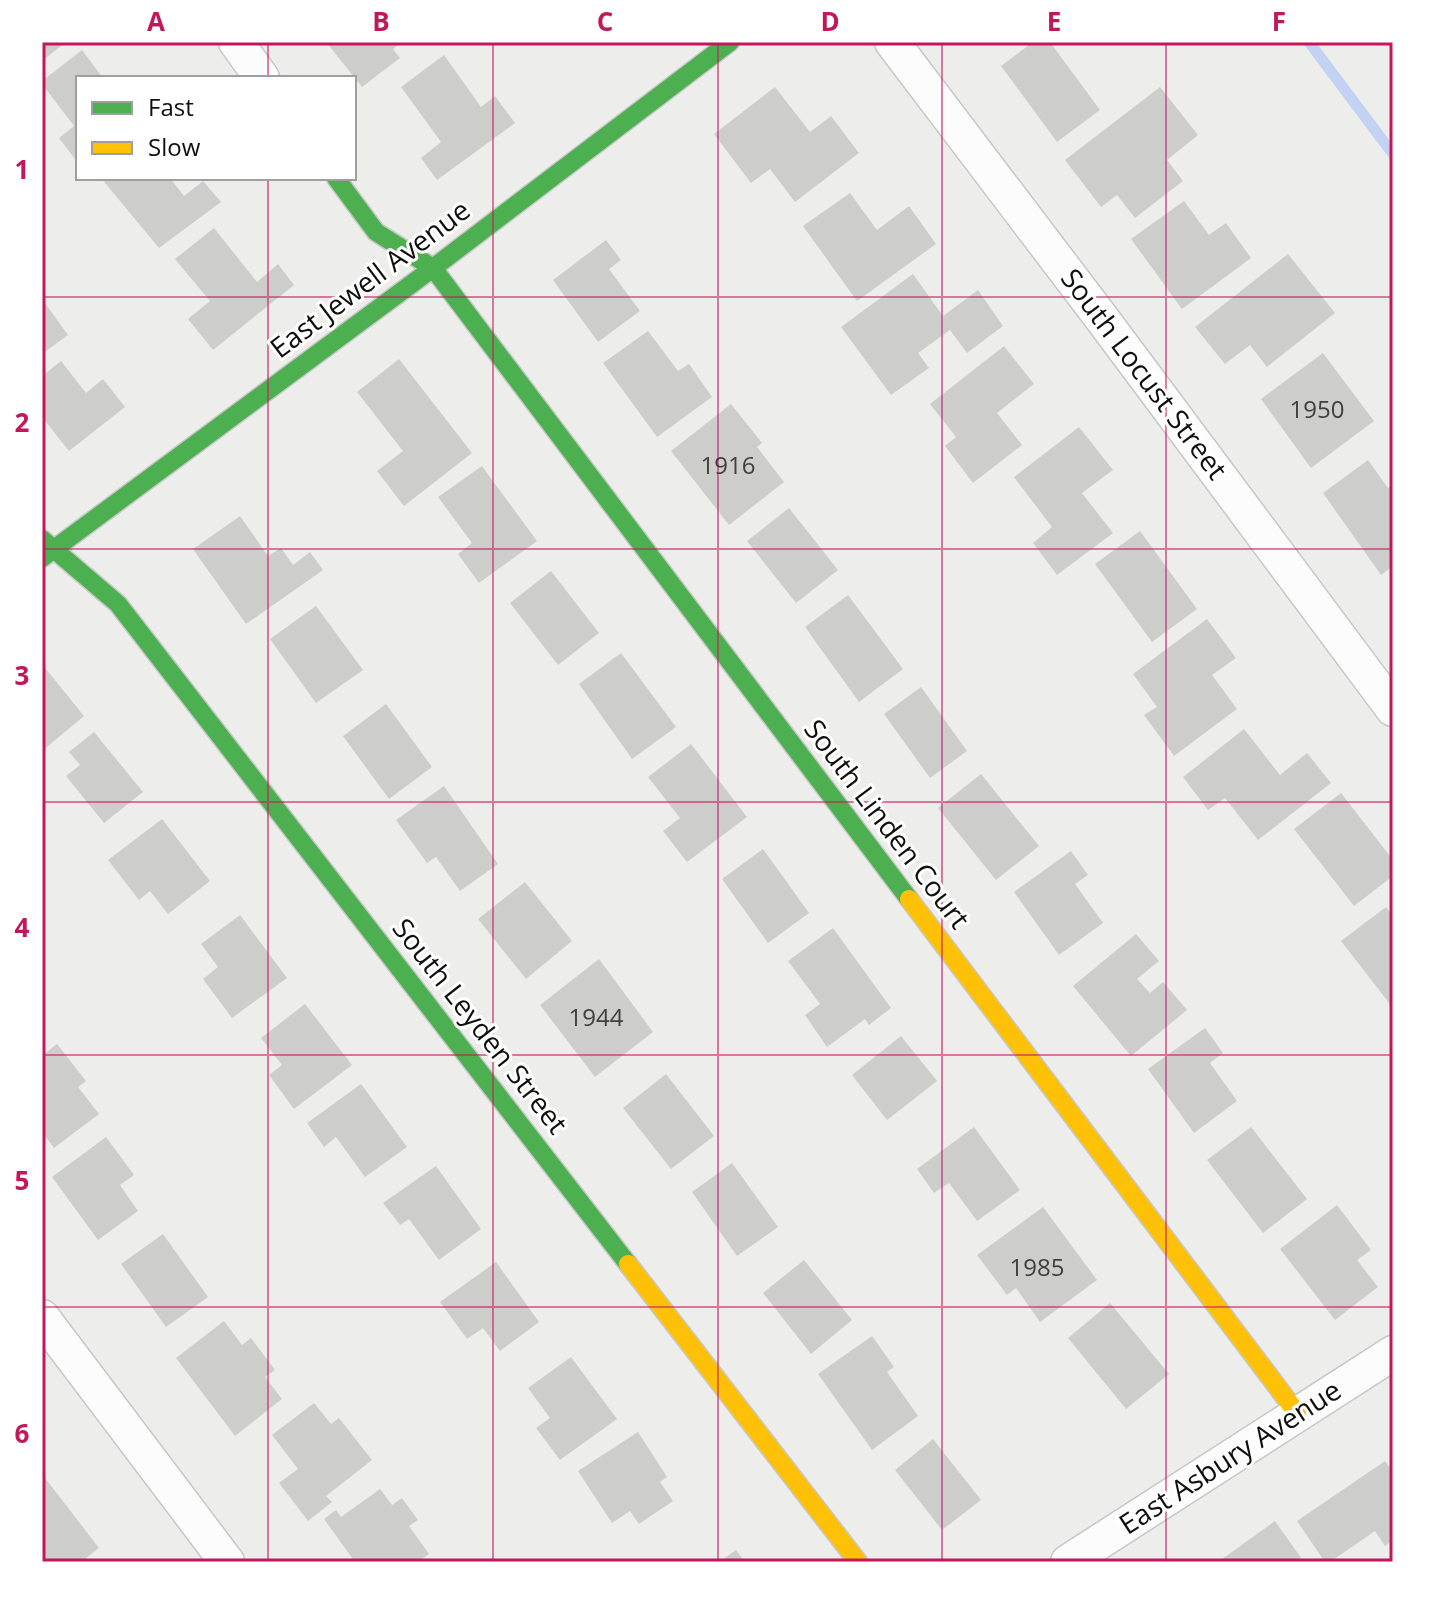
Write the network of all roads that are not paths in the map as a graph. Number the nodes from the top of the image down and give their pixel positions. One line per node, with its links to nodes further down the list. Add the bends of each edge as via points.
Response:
1 (236, 42): 4 (street)
2 (730, 42): 6 (street, East Jewell Avenue)
3 (892, 42): 8 (street, South Locust Street)
4 (261, 76)
5 (337, 180): 6 (street, via 376,232)
6 (433, 268): 7 (street, East Jewell Avenue); 11 (street, South Linden Court)
7 (46, 548): 13 (street, South Leyden Street, via 118,604)
8 (1393, 709)
9 (42, 1317): 12 (street)
10 (1393, 1353): 11 (street, East Asbury Avenue)
11 (1297, 1413): 14 (street, East Asbury Avenue)
12 (227, 1562)
13 (858, 1562)
14 (1068, 1562)

